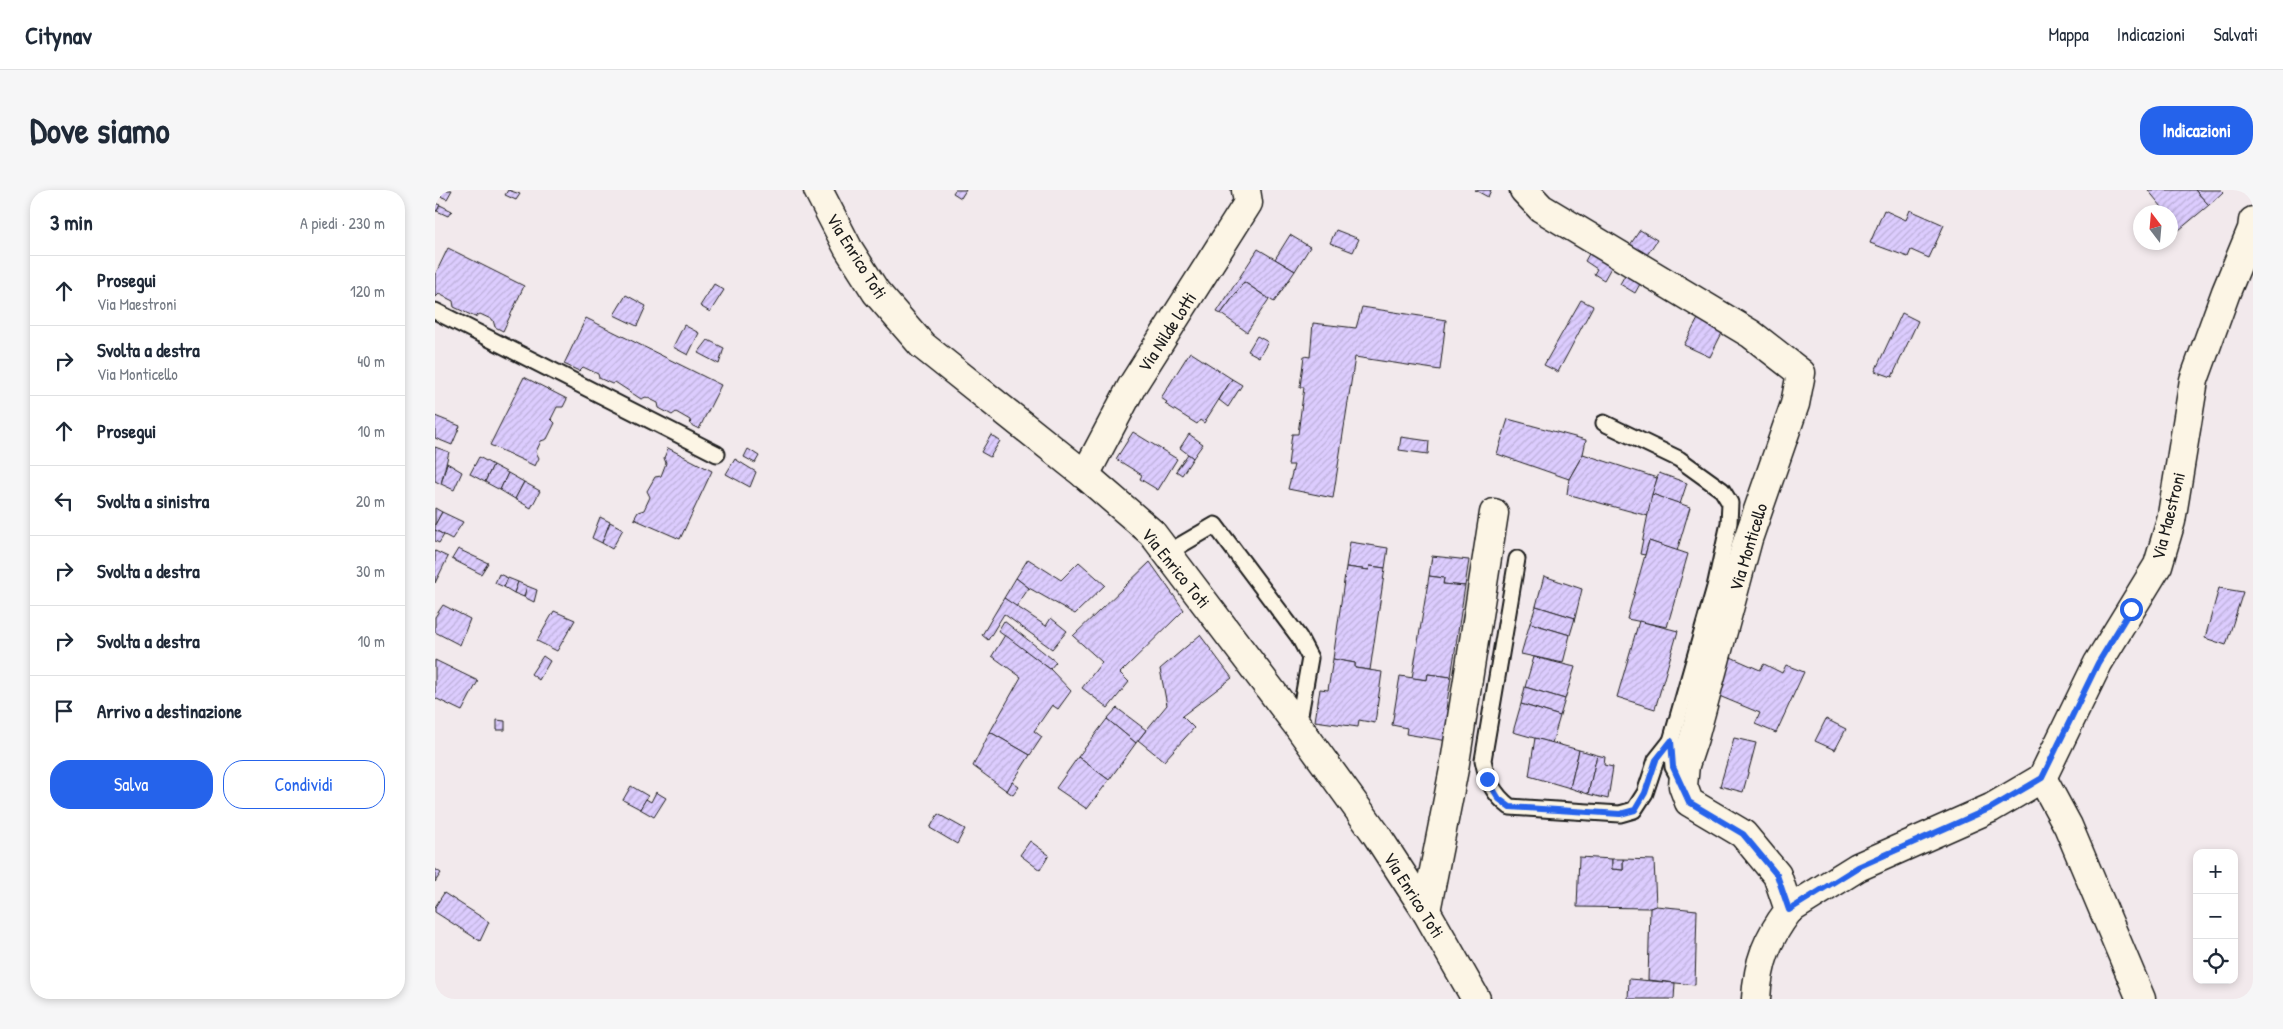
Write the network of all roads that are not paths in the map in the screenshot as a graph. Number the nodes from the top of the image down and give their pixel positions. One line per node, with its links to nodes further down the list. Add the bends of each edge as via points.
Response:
1 (818, 190): 8 (street, Via Enrico Toti, via 848,248 876,292 922,345)
2 (1246, 190): 8 (street, Via Nilde lotti, via 1248,203 1132,386)
3 (1523, 190): 15 (street, Via Monticello, via 1541,208 1751,334 1801,373 1795,404 1748,539 1685,765)
4 (2253, 221): 14 (street, Via Maestroni, via 2194,380 2171,521 2158,565 2098,663)
5 (435, 311): 7 (lane)
6 (1604, 423): 13 (lane, via 1679,459 1722,490 1730,503 1729,523 1715,587)
7 (717, 454)
8 (1085, 475): 10 (street, Via Enrico Toti, via 1151,533)
9 (1494, 512): 17 (street, via 1454,769)
10 (1167, 553): 12 (street, Via Enrico Toti); 12 (lane, via 1215,525 1299,637 1309,658)
11 (1517, 559): 13 (lane, via 1483,760 1487,779 1499,799 1510,807 1620,814 1635,810 1645,793 1656,760)
12 (1298, 726): 17 (street, Via Enrico Toti, via 1376,834)
13 (1671, 741): 15 (lane, via 1673,767)
14 (2042, 778): 16 (street, via 1991,808 1858,867); 20 (street, via 2068,826)
15 (1683, 786): 16 (street, via 1689,802 1743,834 1777,875)
16 (1789, 910): 19 (street, via 1771,934 1758,973)
17 (1426, 911): 18 (street, Via Enrico Toti)
18 (1476, 999)
19 (1756, 999)
20 (2141, 999)

